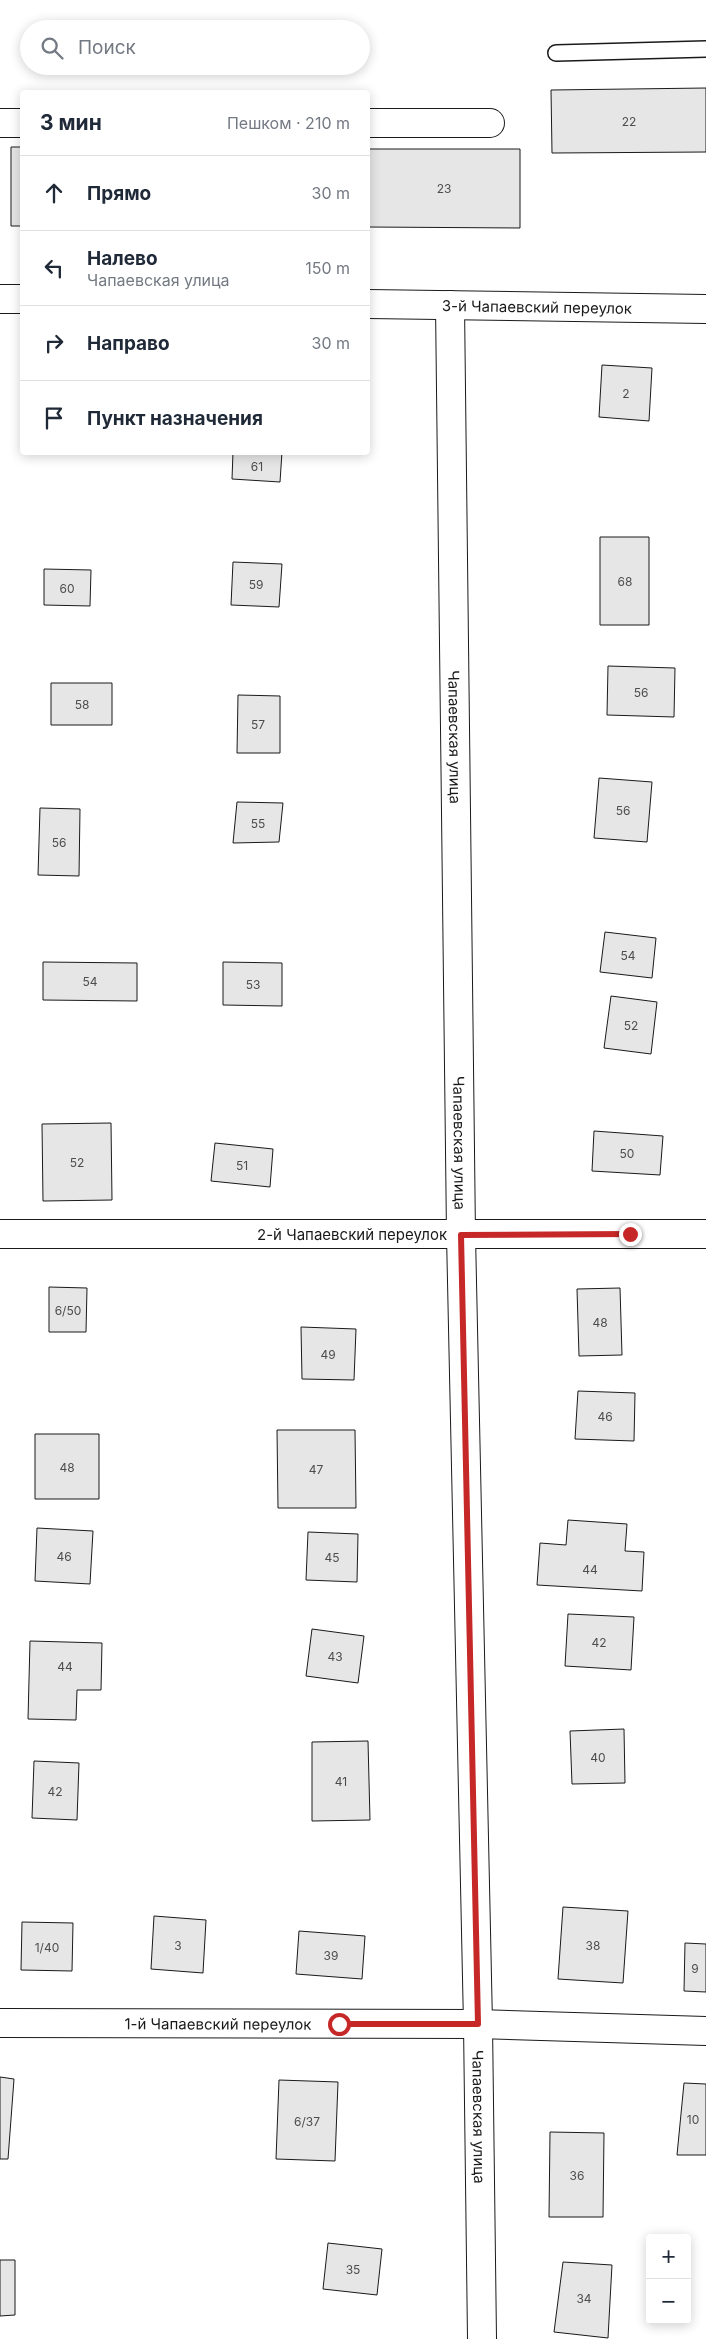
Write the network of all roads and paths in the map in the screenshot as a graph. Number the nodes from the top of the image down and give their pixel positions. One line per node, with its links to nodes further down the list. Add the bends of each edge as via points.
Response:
1 (706, 49): 2 (lane)
2 (556, 53)
3 (0, 123): 4 (street)
4 (20, 123)
5 (370, 123): 6 (street)
6 (490, 123)
7 (0, 299): 8 (street)
8 (20, 299)
9 (370, 304): 10 (street, 3-й Чапаевский переулок)
10 (450, 305): 11 (street, 3-й Чапаевский переулок); 14 (street, Чапаевская улица)
11 (706, 309)
12 (0, 1234): 14 (street, 2-й Чапаевский переулок)
13 (706, 1234): 14 (street, 2-й Чапаевский переулок)
14 (461, 1235): 16 (street, Чапаевская улица)
15 (0, 2023): 16 (street, 1-й Чапаевский переулок)
16 (478, 2024): 17 (street, 1-й Чапаевский переулок); 18 (street, Чапаевская улица)
17 (706, 2031)
18 (482, 2339)

